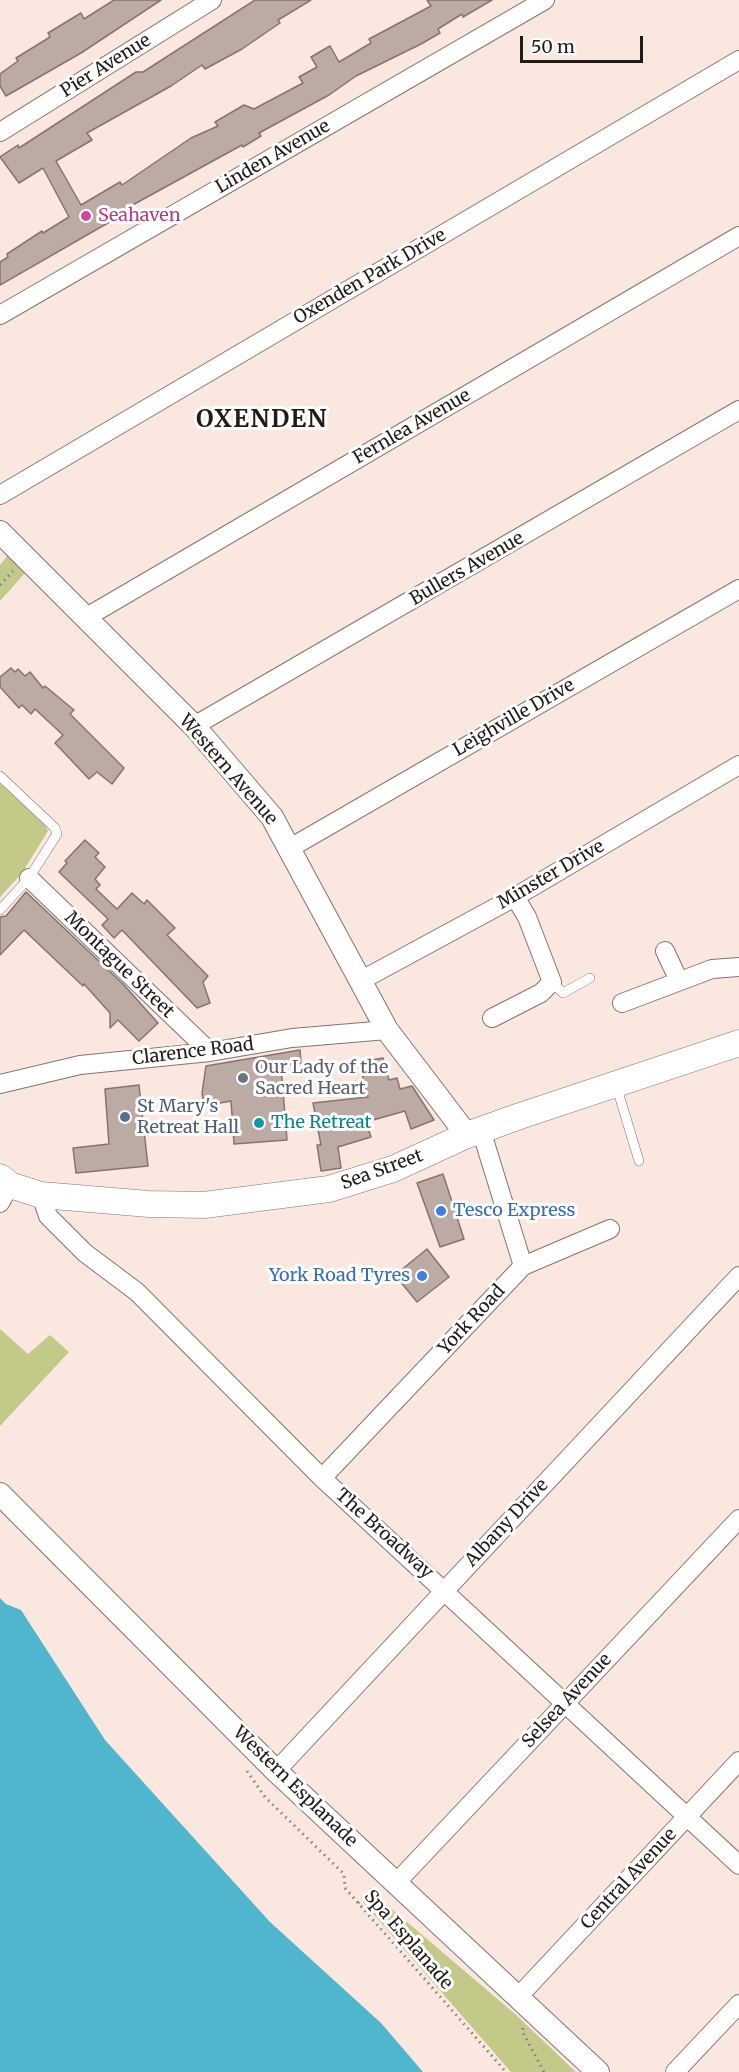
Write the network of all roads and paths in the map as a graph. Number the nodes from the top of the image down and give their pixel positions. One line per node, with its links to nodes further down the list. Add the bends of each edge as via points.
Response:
1 (212, 0): 4 (street, Pier Avenue)
2 (546, 0): 6 (street, Linden Avenue)
3 (739, 60): 8 (street, Oxenden Park Drive)
4 (0, 132)
5 (739, 236): 11 (street, Fernlea Avenue)
6 (0, 315)
7 (739, 410): 12 (street, Bullers Avenue)
8 (0, 495)
9 (0, 532): 11 (street, Western Avenue)
10 (739, 589): 15 (street, Leighville Drive)
11 (85, 618): 12 (street, Western Avenue)
12 (194, 726): 15 (street, Western Avenue, via 272,817)
13 (739, 765): 17 (street, Minster Drive)
14 (0, 776): 16 (lane, via 57,834)
15 (290, 848): 22 (street, Western Avenue)
16 (29, 878): 18 (lane); 29 (street, Montague Street)
17 (515, 897): 22 (street, Minster Drive); 24 (street, via 527,917)
18 (0, 910)
19 (665, 951): 23 (street)
20 (739, 967): 23 (street, via 712,969)
21 (590, 978): 24 (lane, via 563,993)
22 (360, 981): 27 (street, Western Avenue)
23 (679, 981): 25 (street)
24 (552, 982): 26 (street, via 542,993)
25 (622, 1003)
26 (492, 1018)
27 (387, 1030): 29 (street, Clarence Road, via 292,1038); 32 (street, Western Avenue)
28 (739, 1043): 30 (main road, Sea Street)
29 (210, 1052): 31 (street, Clarence Road, via 80,1065)
30 (616, 1083): 32 (main road, Sea Street); 33 (lane)
31 (0, 1084)
32 (474, 1132): 35 (main road, Sea Street, via 393,1168 329,1189 268,1198 204,1205); 37 (street, via 502,1198)
33 (639, 1161)
34 (3, 1188): 35 (main road, Sea Street)
35 (42, 1195): 39 (street, The Broadway, via 48,1216 85,1253 137,1292)
36 (610, 1229): 37 (street)
37 (523, 1266): 39 (street, York Road)
38 (739, 1276): 42 (street, Albany Drive)
39 (322, 1478): 42 (street, The Broadway)
40 (0, 1494): 46 (street, Western Esplanade)
41 (739, 1519): 43 (street, Selsea Avenue)
42 (444, 1589): 43 (street, The Broadway); 46 (street, Albany Drive)
43 (564, 1704): 47 (street, The Broadway); 49 (street, Selsea Avenue)
44 (739, 1761): 47 (street, Central Avenue)
45 (247, 1771): 52 (path, Spa Esplanade, via 265,1797 344,1874 345,1888)
46 (276, 1771): 49 (street, Western Esplanade)
47 (687, 1816): 48 (street, The Broadway); 50 (street, Central Avenue)
48 (739, 1865)
49 (396, 1883): 50 (street, Western Esplanade)
50 (526, 2004): 53 (path, via 522,2031); 54 (street, Western Esplanade)
51 (739, 2004): 55 (street)
52 (506, 2072)
53 (544, 2072)
54 (598, 2072)
55 (675, 2072)

